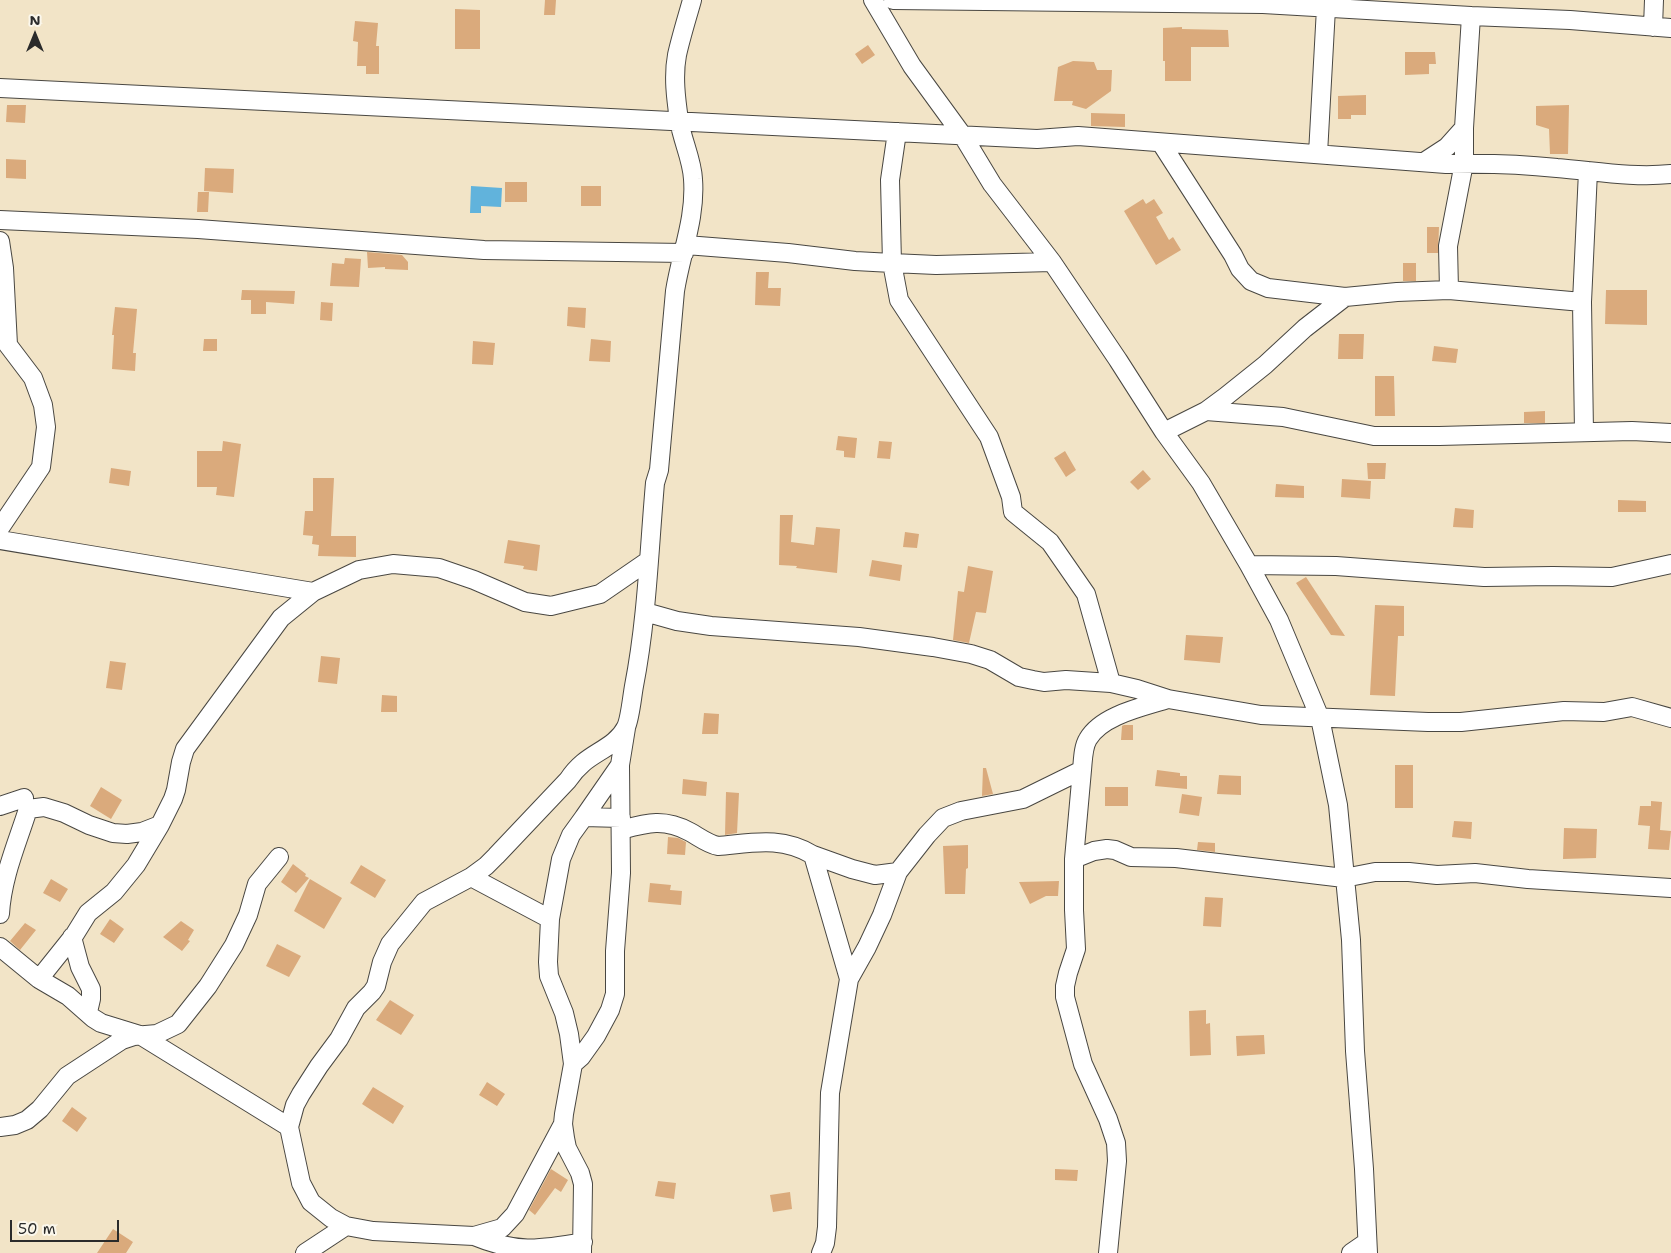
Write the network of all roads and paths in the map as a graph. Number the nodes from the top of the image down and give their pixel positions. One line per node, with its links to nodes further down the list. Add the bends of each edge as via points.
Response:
1 (692, 0): 12 (street, via 677,56 675,80)
2 (873, 0): 15 (street, via 912,66)
3 (893, 0): 5 (street)
4 (1654, 0): 9 (street)
5 (1128, 1): 6 (street)
6 (1264, 2): 7 (street)
7 (1326, 8): 8 (street); 17 (street)
8 (1471, 16): 9 (street); 13 (street)
9 (1653, 27): 10 (street)
10 (1671, 28)
11 (0, 88): 12 (street)
12 (679, 121): 14 (street); 24 (street, via 693,177 691,222)
13 (1464, 128): 18 (street, via 1447,147); 19 (street)
14 (897, 132): 15 (street); 26 (street, via 890,180)
15 (963, 136): 16 (street, via 1037,139 1078,136); 25 (street, via 992,184)
16 (1161, 143): 17 (street); 29 (street, via 1240,270 1251,281 1268,288)
17 (1318, 154): 18 (street)
18 (1424, 162): 19 (street)
19 (1464, 163): 20 (street); 28 (street, via 1448,246)
20 (1588, 171): 21 (street, via 1639,176); 30 (street)
21 (1671, 174)
22 (0, 220): 24 (street, via 198,229 484,250)
23 (0, 241): 27 (street)
24 (685, 249): 26 (street, via 788,253); 37 (street, via 675,291)
25 (1052, 262): 26 (street); 32 (street)
26 (892, 263): 42 (street, via 899,300 989,438 1011,497 1013,512 1050,542 1086,594)
27 (2, 270): 35 (street, via 8,345 33,378 43,405 46,427 41,466)
28 (1449, 290): 29 (street); 30 (street)
29 (1345, 297): 31 (street)
30 (1582, 302): 33 (street)
31 (1206, 410): 32 (street); 33 (street, via 1283,417 1374,436)
32 (1164, 432): 39 (street, via 1201,483)
33 (1584, 432): 34 (street)
34 (1671, 434)
35 (0, 528)
36 (0, 540): 40 (street)
37 (648, 561): 40 (street, via 600,594 551,606 525,602 438,568 393,564 359,570); 41 (street)
38 (1671, 564): 39 (street, via 1612,577 1484,577 1336,566)
39 (1250, 565): 44 (street, via 1279,620)
40 (313, 592): 53 (street, via 281,618 185,749 176,790)
41 (645, 612): 42 (street, via 711,626 860,637 971,654 990,660 1019,677 1044,682); 46 (street, via 639,664)
42 (1111, 683): 43 (street)
43 (1168, 699): 44 (street, via 1261,714); 48 (street, via 1120,714 1094,730 1087,740)
44 (1320, 718): 45 (street, via 1461,722 1564,711 1604,712 1632,707); 59 (street, via 1338,805)
45 (1671, 718)
46 (626, 727): 47 (street); 58 (street, via 615,741 575,770 496,856)
47 (620, 766): 51 (street); 52 (street)
48 (1082, 770): 56 (street); 57 (street, via 1023,799 961,811 943,818)
49 (24, 798): 50 (street)
50 (0, 806)
51 (584, 817): 52 (street); 62 (street, via 571,835 561,860)
52 (621, 824): 54 (street, via 661,822 685,829 718,846 761,841 788,844); 71 (street, via 615,994 596,1036)
53 (160, 825): 61 (street, via 127,834 89,825 44,807 28,809 9,864); 63 (street, via 136,866 114,892 88,913)
54 (813, 855): 57 (street, via 875,875); 68 (street)
55 (279, 857): 70 (street, via 257,884 248,916 234,945 194,1005 178,1024 158,1034)
56 (1074, 859): 59 (street, via 1094,850 1107,849 1131,857 1176,858); 83 (street, via 1076,949 1066,980 1065,997 1083,1064 1116,1142)
57 (898, 872): 68 (street, via 871,939)
58 (471, 877): 62 (street); 72 (street, via 424,902 390,944 376,986 356,1008)
59 (1344, 878): 60 (street, via 1375,872 1475,873); 79 (street, via 1351,940)
60 (1671, 888)
61 (0, 914)
62 (550, 919): 71 (street, via 549,976 564,1013)
63 (72, 937): 65 (street); 66 (street)
64 (0, 947): 67 (street)
65 (52, 962): 66 (street); 67 (street)
66 (82, 972): 69 (street, via 91,990)
67 (39, 979): 69 (street)
68 (849, 979): 82 (street, via 830,1093 827,1227)
69 (88, 1012): 70 (street, via 101,1023)
70 (140, 1035): 73 (street); 75 (street, via 122,1040 67,1076 27,1120)
71 (573, 1064): 74 (street)
72 (295, 1105): 73 (street, via 280,1111); 76 (street)
73 (258, 1108): 76 (street)
74 (563, 1124): 78 (street, via 515,1214 502,1228); 80 (street, via 567,1148 583,1184)
75 (0, 1127)
76 (289, 1127): 77 (street, via 301,1183 311,1202)
77 (346, 1226): 78 (street, via 382,1232); 81 (street)
78 (474, 1236): 80 (street, via 499,1250 512,1252)
79 (1367, 1247): 84 (street)
80 (583, 1248)
81 (305, 1253)
82 (821, 1253)
83 (1108, 1253)
84 (1351, 1253)

